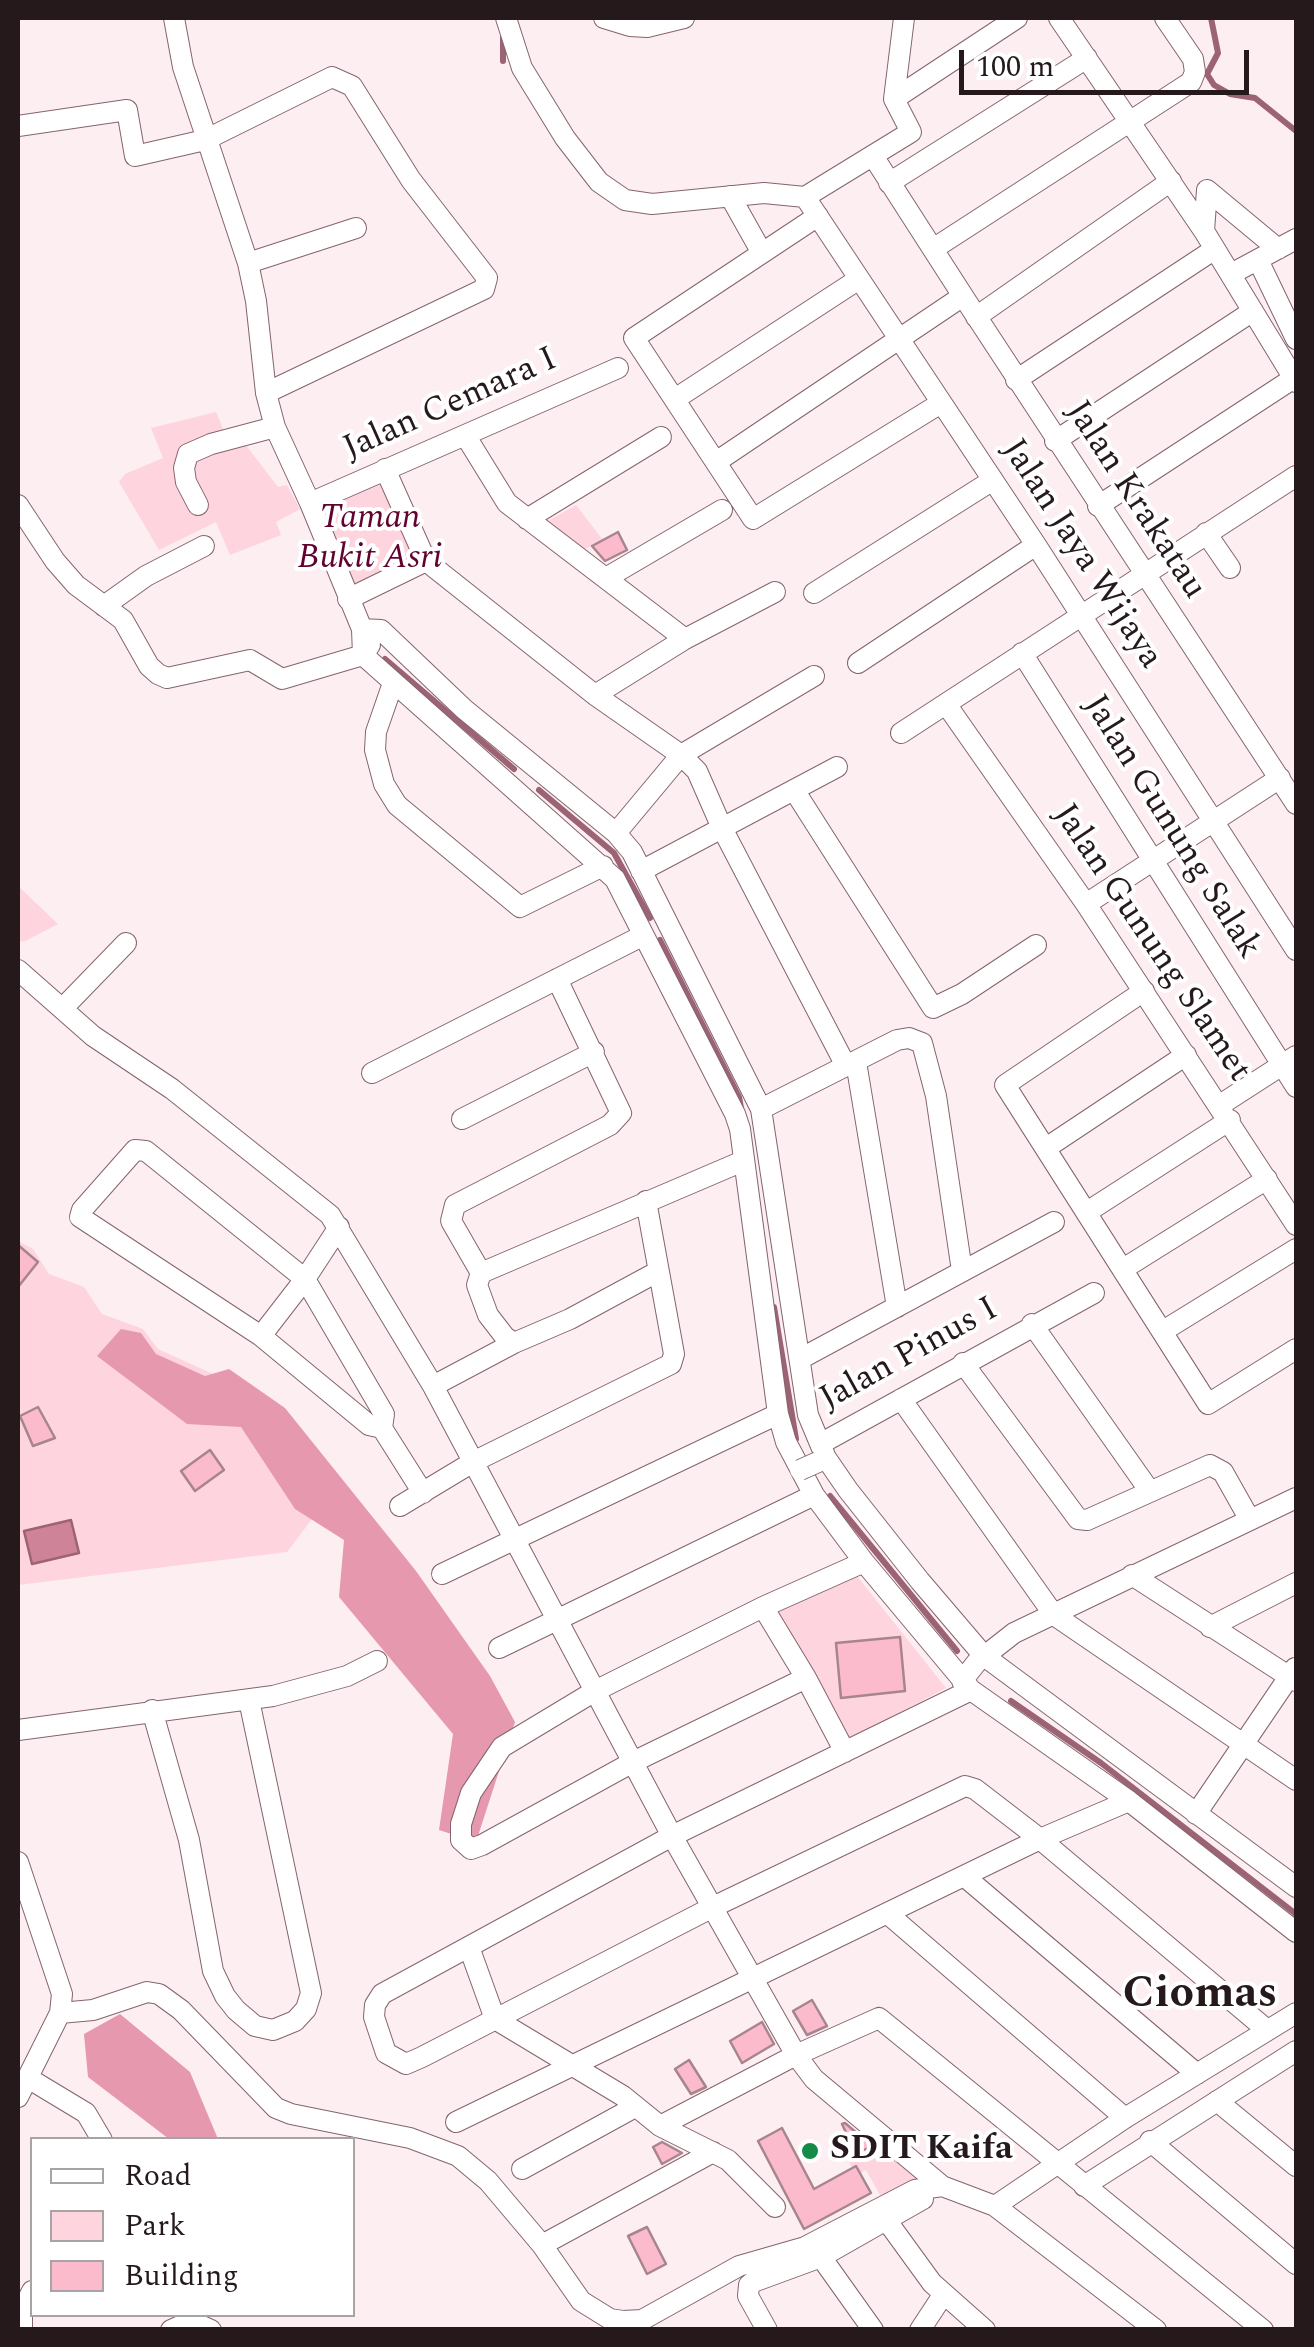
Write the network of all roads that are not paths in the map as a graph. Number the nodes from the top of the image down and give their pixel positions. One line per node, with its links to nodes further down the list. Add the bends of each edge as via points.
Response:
1 (174, 18): 15 (street)
2 (506, 18): 20 (street, via 532,84 565,138 612,194 652,204)
3 (604, 18): 4 (street, via 647,28)
4 (684, 18)
5 (904, 18): 11 (street)
6 (1018, 18): 9 (street)
7 (1059, 18): 10 (street)
8 (1165, 18): 12 (street, via 1195,72 1191,82)
9 (988, 28): 11 (street)
10 (1087, 58): 12 (street); 17 (street)
11 (894, 100): 14 (street)
12 (1132, 122): 18 (street); 26 (street)
13 (18, 126): 15 (street, via 126,110 135,156)
14 (912, 132): 16 (street); 17 (street)
15 (205, 140): 29 (street); 40 (street, via 332,77 345,81 487,278 484,289)
16 (872, 156): 19 (street, Jalan Krakatau); 21 (street)
17 (929, 160): 19 (street)
18 (1171, 181): 24 (street); 34 (street)
19 (890, 183): 26 (street, Jalan Krakatau)
20 (730, 196): 21 (street); 27 (street)
21 (805, 197): 22 (street, Jalan Jaya Wijaya)
22 (818, 216): 27 (street); 31 (street, Jalan Jaya Wijaya)
23 (356, 228): 29 (street)
24 (1210, 240): 25 (street, via 1207,190); 30 (street); 38 (street)
25 (1287, 244): 28 (street)
26 (933, 250): 32 (street, Jalan Krakatau)
27 (762, 253): 41 (street, via 634,338)
28 (1258, 260): 30 (street); 36 (street)
29 (248, 263): 40 (street)
30 (1231, 274): 33 (street)
31 (859, 279): 35 (street, Jalan Jaya Wijaya); 41 (street)
32 (963, 296): 34 (street, Jalan Krakatau); 35 (street)
33 (1253, 311): 39 (street); 46 (street)
34 (976, 316): 38 (street, Jalan Krakatau)
35 (898, 338): 42 (street, Jalan Jaya Wijaya); 47 (street)
36 (1296, 339)
37 (618, 368): 44 (street, Jalan Cemara I)
38 (1016, 380): 46 (street, Jalan Krakatau)
39 (1295, 380): 54 (street)
40 (266, 393): 43 (street)
41 (675, 399): 47 (street)
42 (941, 403): 47 (street, via 753,519); 50 (street, Jalan Jaya Wijaya)
43 (275, 428): 51 (street); 53 (street, via 188,454 186,482)
44 (464, 435): 48 (street, Jalan Cemara I); 56 (street, via 507,502)
45 (661, 437): 56 (street)
46 (1055, 440): 54 (street, Jalan Krakatau)
47 (716, 462)
48 (385, 469): 51 (street, Jalan Cemara I); 60 (street)
49 (1296, 476): 57 (street)
50 (993, 480): 58 (street, Jalan Jaya Wijaya); 65 (street)
51 (310, 503): 66 (street)
52 (18, 505): 67 (street, via 55,561)
53 (198, 505)
54 (1098, 506): 62 (street, Jalan Krakatau)
55 (722, 510): 63 (street)
56 (528, 519): 63 (street)
57 (1206, 532): 61 (street); 62 (street)
58 (1036, 545): 68 (street, Jalan Jaya Wijaya); 73 (street)
59 (204, 546): 67 (street)
60 (426, 561): 66 (street); 76 (street)
61 (1230, 568)
62 (1142, 574): 68 (street); 81 (street, Jalan Krakatau)
63 (606, 578): 70 (street)
64 (774, 592): 70 (street)
65 (814, 594)
66 (348, 599): 69 (street)
67 (104, 606): 72 (street, via 123,620 149,666 167,678 250,660 282,679)
68 (1081, 614): 71 (street); 85 (street, Jalan Jaya Wijaya)
69 (371, 630): 72 (street); 82 (street, via 464,709)
70 (685, 639): 76 (street)
71 (1022, 653): 77 (street); 88 (street, Jalan Gunung Salak)
72 (363, 654): 75 (street)
73 (858, 663)
74 (814, 676): 79 (street)
75 (393, 683): 82 (street); 89 (street, via 374,750 397,806 520,907)
76 (595, 694): 79 (street)
77 (946, 704): 78 (street); 91 (street, Jalan Gunung Slamet)
78 (901, 733)
79 (681, 756): 86 (street, via 697,771); 87 (street)
80 (837, 767): 83 (street)
81 (1280, 778): 84 (street, Jalan Krakatau); 85 (street)
82 (529, 782): 87 (street); 89 (street)
83 (794, 790): 86 (street); 94 (street, via 928,1005 939,1008)
84 (1296, 804)
85 (1213, 821): 88 (street); 95 (street, Jalan Jaya Wijaya)
86 (722, 828): 90 (street); 103 (street)
87 (616, 833): 90 (street)
88 (1152, 861): 91 (street); 102 (street, Jalan Gunung Salak)
89 (603, 866): 92 (street)
90 (641, 871): 106 (street)
91 (1086, 904): 98 (street, Jalan Gunung Slamet)
92 (642, 936): 97 (street); 110 (street, via 728,1098)
93 (126, 943): 99 (street)
94 (1036, 945)
95 (1296, 950)
96 (18, 970): 99 (street)
97 (557, 980): 100 (street); 104 (street)
98 (1144, 991): 101 (street, Jalan Gunung Slamet); 109 (street, via 1005,1084)
99 (62, 1008): 116 (street, via 254,1152)
100 (594, 1052): 108 (street); 121 (street, via 621,1113 617,1120 455,1205 452,1221)
101 (1186, 1054): 107 (street, Jalan Gunung Slamet); 109 (street)
102 (1289, 1061): 105 (street, Jalan Gunung Salak); 107 (street)
103 (851, 1064): 106 (street); 119 (street, via 897,1040 922,1043); 124 (street)
104 (372, 1073)
105 (1296, 1088)
106 (762, 1108): 130 (street)
107 (1225, 1112): 111 (street, Jalan Gunung Slamet); 113 (street)
108 (462, 1119)
109 (1046, 1148): 113 (street)
110 (744, 1161): 112 (street); 134 (street)
111 (1267, 1179): 115 (street, Jalan Gunung Slamet); 118 (street)
112 (646, 1201): 120 (street); 121 (street)
113 (1086, 1212): 118 (street)
114 (1054, 1222): 119 (street)
115 (1296, 1225)
116 (339, 1228): 122 (street); 132 (street)
117 (1296, 1248): 126 (street)
118 (1123, 1269): 126 (street)
119 (962, 1271): 124 (street)
120 (657, 1272): 128 (street); 136 (street, via 671,1364)
121 (480, 1273): 128 (street, via 477,1285 488,1315)
122 (305, 1279): 127 (street); 127 (street, via 146,1151 128,1156 82,1210 85,1223); 135 (street, via 384,1414)
123 (1094, 1292): 125 (street, Jalan Pinus I)
124 (898, 1307): 130 (street)
125 (1032, 1324): 131 (street, Jalan Pinus I); 138 (street, Jalan Pinus I)
126 (1163, 1331): 129 (street, via 1208,1404)
127 (261, 1336): 135 (street, via 369,1425)
128 (514, 1343): 132 (street)
129 (1296, 1348)
130 (800, 1359): 137 (street)
131 (963, 1363): 133 (street, Jalan Pinus I); 138 (street, via 1078,1519)
132 (444, 1381): 136 (street)
133 (902, 1398): 137 (street, Jalan Pinus I); 150 (street)
134 (778, 1414): 137 (street, via 786,1442); 144 (street)
135 (382, 1428): 139 (street)
136 (473, 1462): 139 (street); 144 (street)
137 (813, 1462): 140 (street); 155 (street, via 920,1581)
138 (1148, 1490): 143 (street, via 1210,1464 1223,1472)
139 (423, 1493): 142 (street)
140 (814, 1495): 145 (street); 151 (street)
141 (1296, 1498): 143 (street)
142 (400, 1506)
143 (1250, 1520): 147 (street)
144 (514, 1538): 146 (street); 151 (street)
145 (864, 1562): 149 (street); 155 (street)
146 (442, 1574)
147 (1132, 1575): 150 (street); 152 (street)
148 (1296, 1583): 152 (street)
149 (762, 1607): 157 (street); 158 (street)
150 (1054, 1615): 155 (street, via 1004,1639); 162 (street)
151 (555, 1619): 153 (street); 158 (street)
152 (1210, 1627): 156 (street)
153 (499, 1648)
154 (377, 1661): 159 (street, via 334,1680)
155 (972, 1673): 163 (street); 166 (street); 167 (street)
156 (1294, 1675): 162 (street)
157 (806, 1678): 163 (street); 164 (street)
158 (595, 1691): 164 (street); 164 (street, via 502,1747 471,1793 461,1840 471,1849 482,1845)
159 (249, 1700): 160 (street); 160 (street, via 311,1992 306,2009 273,2030 255,2026 236,2010 213,1971 189,1840)
160 (152, 1710): 161 (street)
161 (18, 1730)
162 (1245, 1744): 165 (street); 167 (street)
163 (844, 1752): 168 (street)
164 (633, 1762): 168 (street)
165 (1296, 1780)
166 (1128, 1801): 169 (street); 175 (street)
167 (1196, 1814): 172 (street)
168 (672, 1836): 173 (street); 176 (street)
169 (1040, 1839): 171 (street); 173 (street, via 965,1786); 181 (street)
170 (18, 1862): 179 (street, via 59,1981)
171 (964, 1876): 174 (street); 185 (street)
172 (1296, 1888)
173 (712, 1908): 177 (street); 180 (street)
174 (888, 1914): 177 (street); 189 (street)
175 (1296, 1932)
176 (469, 1947): 180 (street); 180 (street, via 382,1994 375,2005 379,2041 406,2064)
177 (752, 1980): 182 (street); 184 (street)
178 (1296, 2013): 181 (street)
179 (60, 2014): 186 (street); 203 (street, via 159,1994 276,2108 410,2138 458,2156)
180 (495, 2019): 184 (street)
181 (1267, 2030): 185 (street)
182 (796, 2056): 191 (street); 195 (street, via 879,2018); 199 (street)
183 (1293, 2058): 187 (street)
184 (574, 2068): 188 (street); 190 (street)
185 (1197, 2074): 189 (street)
186 (23, 2088): 192 (street, via 86,2113)
187 (1218, 2101): 193 (street); 196 (street)
188 (635, 2107): 191 (street); 197 (street)
189 (1125, 2118): 195 (street)
190 (456, 2122)
191 (660, 2126): 194 (street)
192 (100, 2137)
193 (1150, 2141): 198 (street); 205 (street)
194 (713, 2152): 201 (street); 203 (street)
195 (1057, 2164): 198 (street); 200 (street)
196 (1296, 2166)
197 (522, 2169)
198 (1084, 2186): 215 (street)
199 (936, 2187): 200 (street); 202 (street); 207 (street, via 915,2190 805,2247 728,2272)
200 (995, 2206): 214 (street)
201 (775, 2207)
202 (887, 2221): 204 (street); 206 (street)
203 (542, 2245): 207 (street, via 594,2310)
204 (822, 2257): 210 (street, via 749,2286 749,2300); 211 (street)
205 (1296, 2264)
206 (943, 2295): 212 (street); 213 (street)
207 (645, 2325)
208 (170, 2330): 209 (street, via 191,2321)
209 (211, 2330)
210 (767, 2330)
211 (873, 2330)
212 (920, 2330)
213 (985, 2330)
214 (1156, 2330)
215 (1263, 2330)

